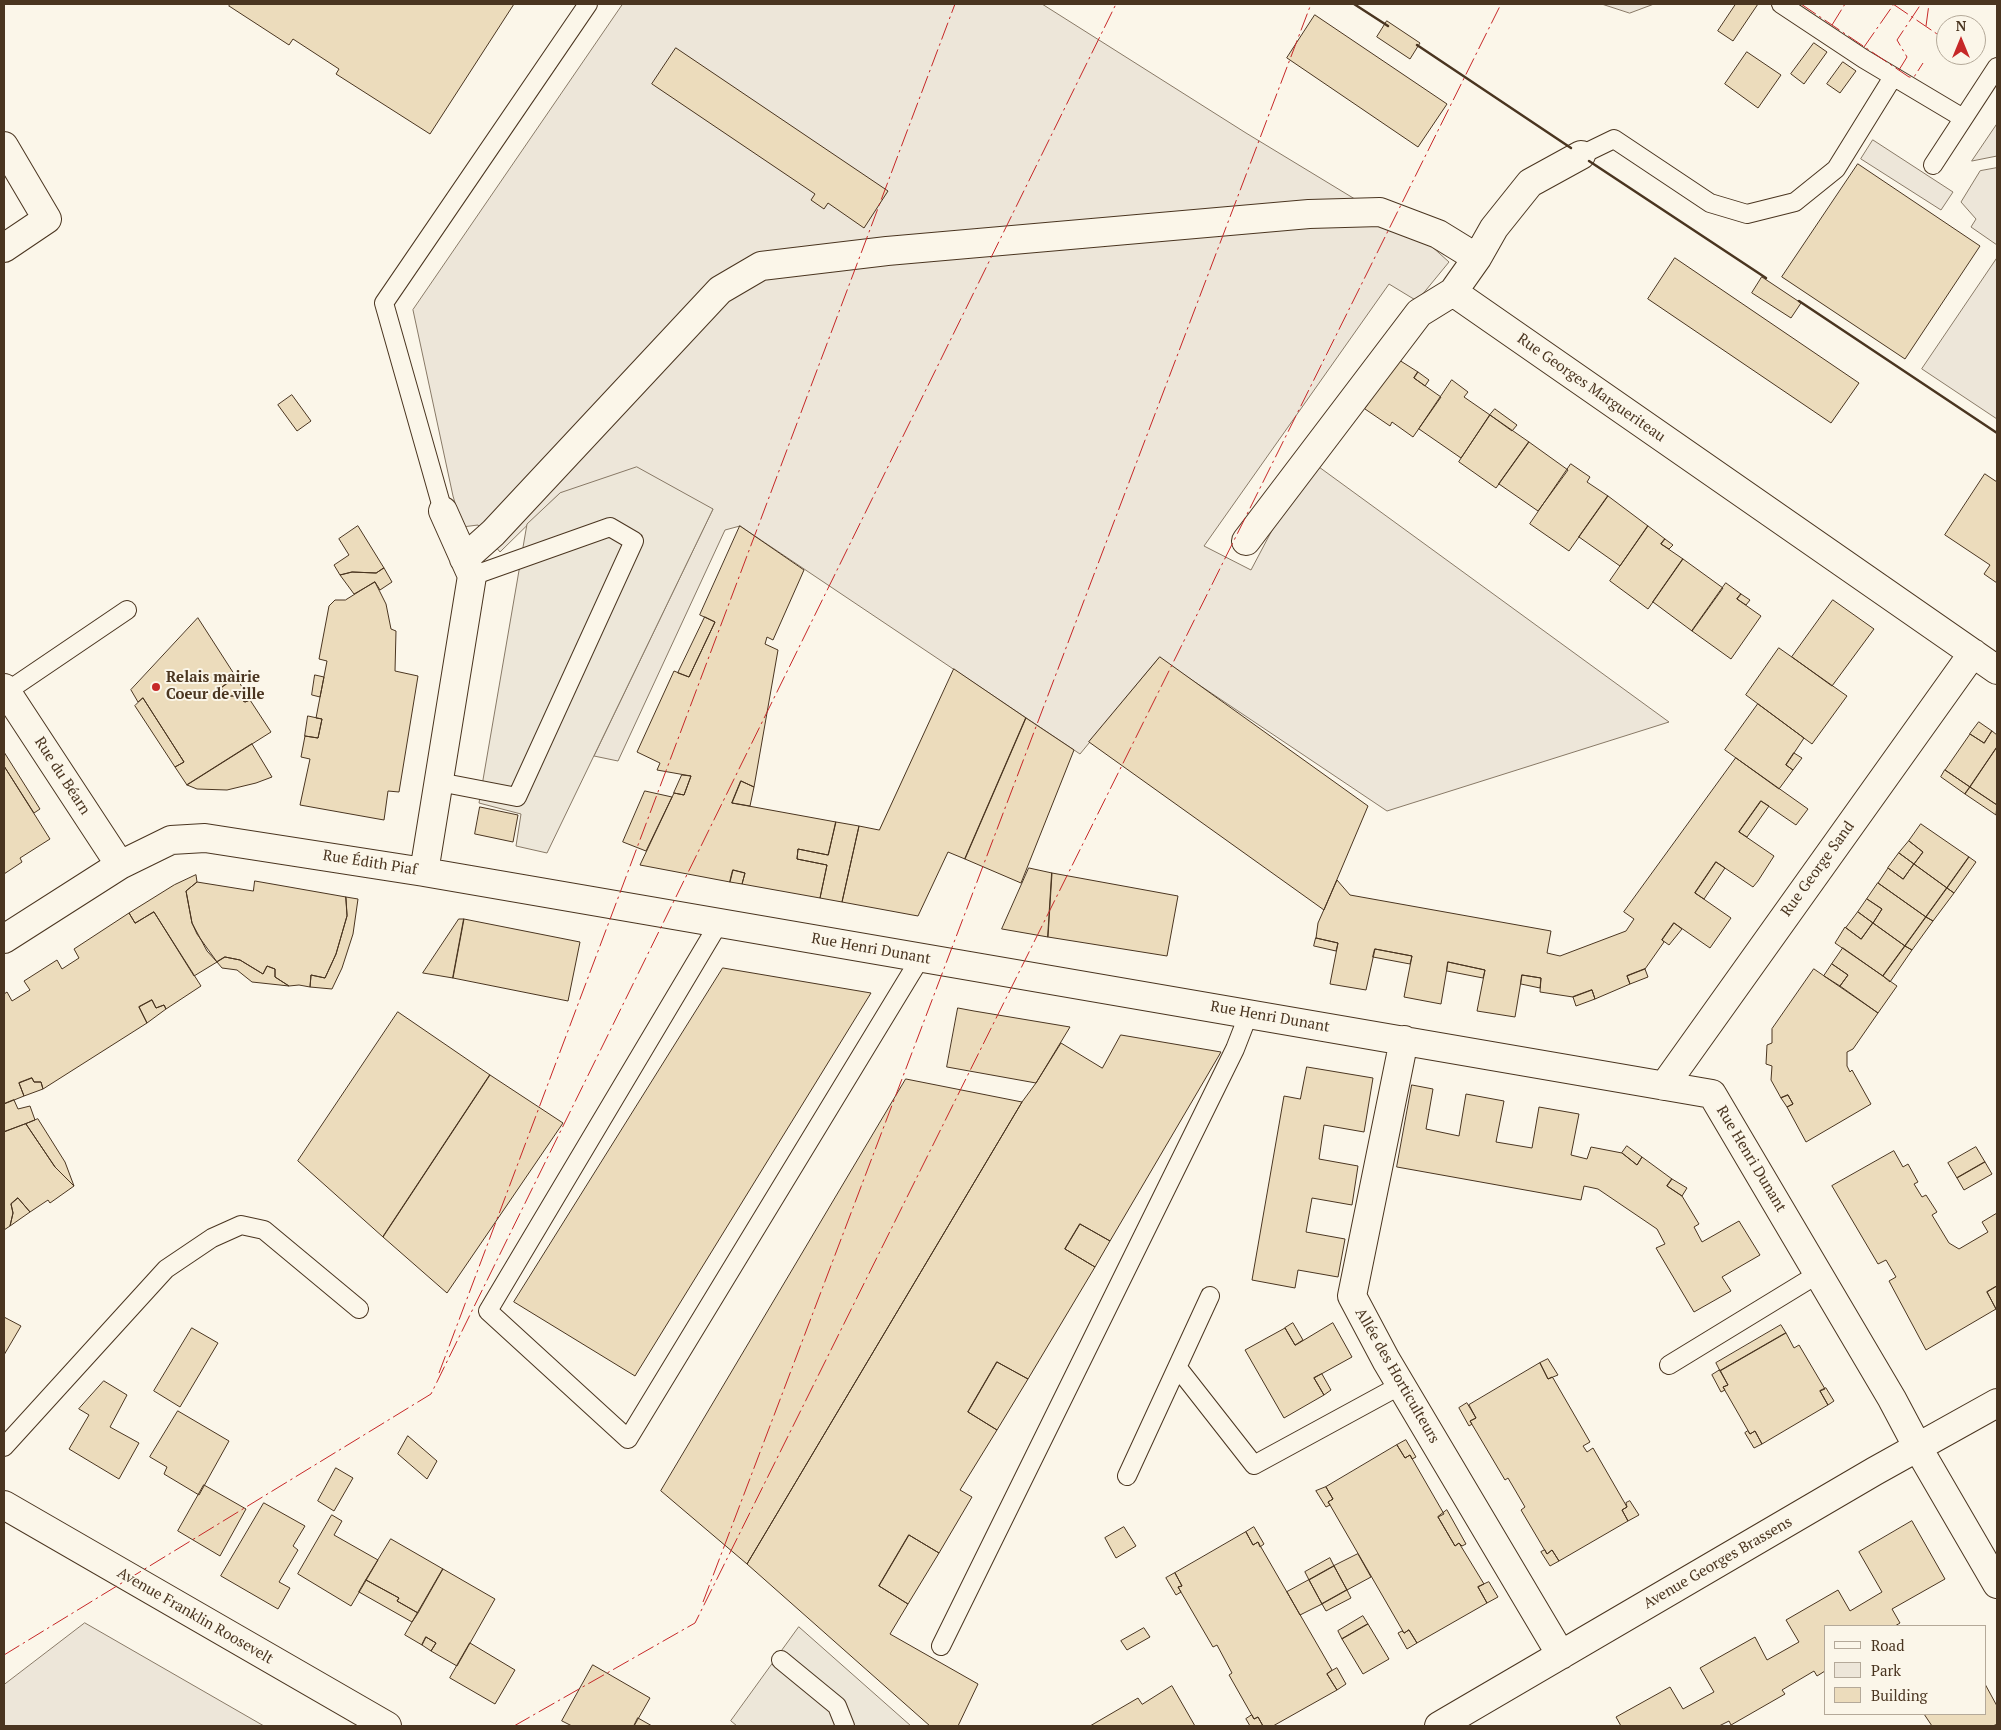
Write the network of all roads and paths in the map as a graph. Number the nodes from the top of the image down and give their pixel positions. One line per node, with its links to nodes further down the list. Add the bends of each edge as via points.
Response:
1 (588, 4): 12 (lane, via 384,303)
2 (1781, 4): 4 (lane)
3 (1997, 67): 5 (lane)
4 (1893, 77): 5 (lane); 7 (lane, via 1836,169 1795,202 1746,214 1710,203 1614,139)
5 (1963, 118): 8 (lane)
6 (4, 146): 9 (street, via 47,219)
7 (1581, 155): 10 (street, via 1530,183 1494,228)
8 (1933, 165)
9 (4, 248)
10 (1477, 258): 11 (street); 14 (street, via 1438,234 1380,212 1309,214 761,266 720,290 494,533)
11 (1453, 292): 13 (street, via 1419,314); 16 (street, Rue Georges Margueriteau)
12 (442, 510): 14 (street)
13 (1246, 541)
14 (468, 568): 19 (street, Rue Édith Piaf); 19 (lane, via 610,527 634,541 516,797)
15 (128, 610): 18 (lane)
16 (1973, 653): 17 (street, Rue Georges Margueriteau); 27 (street, Rue George Sand)
17 (1997, 670)
18 (5, 690): 20 (street, Rue du Béarn)
19 (438, 782): 21 (street, Rue Édith Piaf)
20 (120, 865): 21 (street, Rue Édith Piaf, via 171,840 205,838); 23 (street, Rue Édith Piaf)
21 (424, 872): 22 (street, Rue Henri Dunant)
22 (719, 923): 24 (street, Rue Henri Dunant); 24 (lane, via 488,1311 628,1439)
23 (4, 939)
24 (921, 957): 25 (street, Rue Henri Dunant)
25 (1249, 1013): 26 (street, Rue Henri Dunant); 40 (lane, via 1235,1050)
26 (1404, 1040): 27 (street, Rue Henri Dunant); 33 (street, Allée des Horticulteurs, via 1352,1296)
27 (1664, 1086): 28 (street, Rue Henri Dunant, via 1712,1094)
28 (1818, 1274): 31 (lane); 36 (street, Rue Henri Dunant)
29 (1210, 1296): 32 (lane)
30 (359, 1309): 35 (lane, via 264,1230 241,1225 212,1238 166,1269)
31 (1669, 1365)
32 (1178, 1368): 33 (lane, via 1254,1465); 37 (lane)
33 (1401, 1385): 41 (street, Allée des Horticulteurs)
34 (1997, 1403): 36 (street, Avenue Georges Brassens)
35 (4, 1447)
36 (1918, 1448): 39 (street, Rue Henri Dunant); 41 (street, Avenue Georges Brassens)
37 (1127, 1476)
38 (4, 1504): 43 (street, Avenue Franklin Roosevelt)
39 (1997, 1584)
40 (941, 1646)
41 (1561, 1655): 45 (street, Avenue Georges Brassens)
42 (781, 1660): 44 (lane, via 837,1706)
43 (387, 1726)
44 (845, 1726)
45 (1440, 1726)

